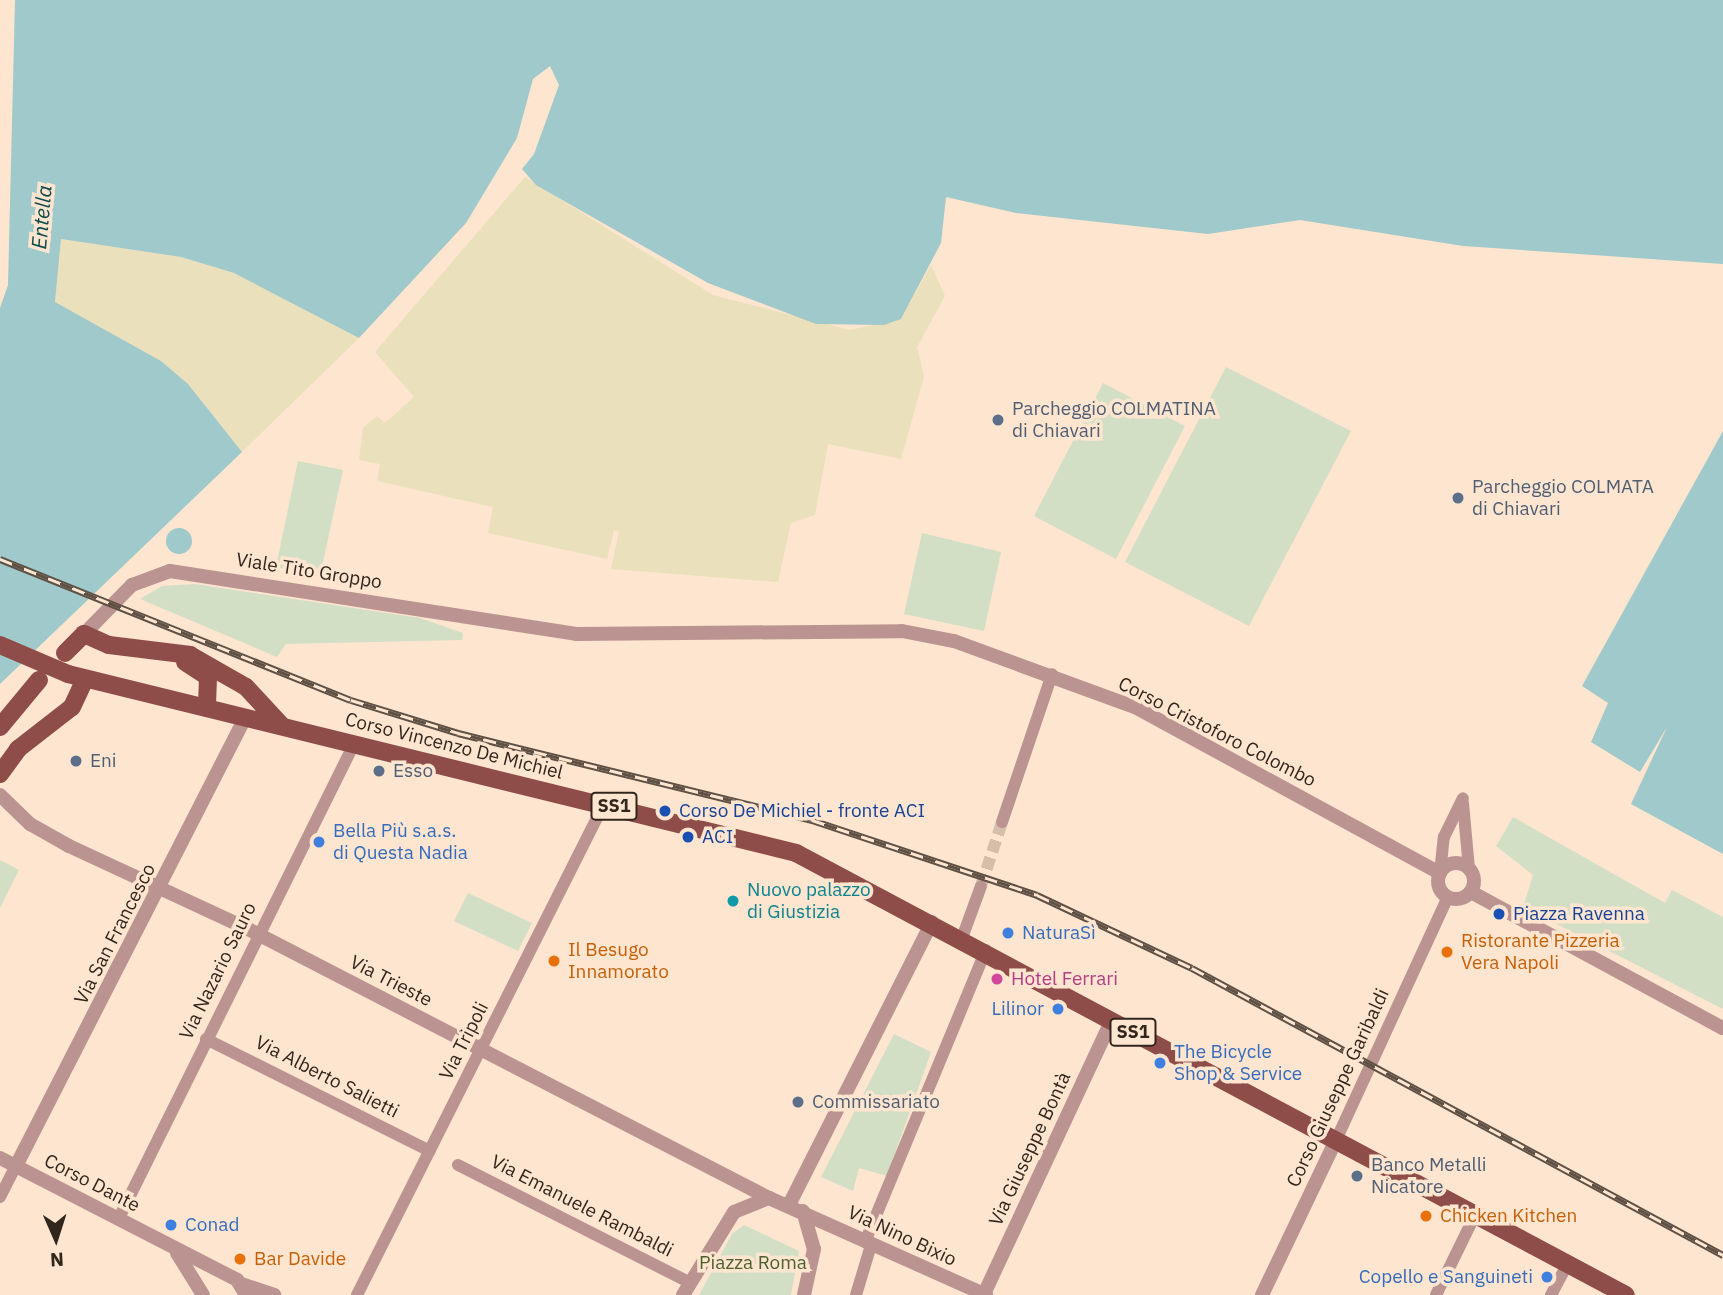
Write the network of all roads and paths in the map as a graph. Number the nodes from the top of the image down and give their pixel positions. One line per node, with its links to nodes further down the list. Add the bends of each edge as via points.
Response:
1 (550, 631): 2 (street, Viale Tito Groppo, via 170,571 132,586); 6 (street, Corso Cristoforo Colombo, via 871,628 954,641)
2 (84, 634): 4 (main road, Viale Tito Groppo); 5 (main road, via 102,643)
3 (0, 645): 7 (main road, Corso Vincenzo De Michiel / SS1, bridge)
4 (65, 653)
5 (174, 654): 9 (main road, via 208,677); 11 (main road, via 215,664)
6 (1052, 674): 17 (street); 19 (street, Corso Cristoforo Colombo, via 1208,744)
7 (77, 676): 9 (main road, Corso Vincenzo De Michiel / SS1); 14 (main road, via 72,707 18,749)
8 (39, 680): 12 (main road)
9 (206, 708): 10 (main road, Corso Vincenzo De Michiel / SS1)
10 (245, 718): 11 (main road, Corso Vincenzo De Michiel / SS1); 21 (street, Via San Francesco)
11 (282, 726): 13 (main road, Corso Vincenzo De Michiel / SS1)
12 (0, 727)
13 (354, 744): 16 (main road, Corso Vincenzo De Michiel / SS1); 25 (street, Via Nazario Sauro)
14 (0, 774)
15 (0, 795): 21 (street, Via Trieste, via 47,835)
16 (604, 804): 24 (main road, Corso Vincenzo De Michiel / SS1, via 796,853); 31 (street, Via Tripoli)
17 (1002, 822)
18 (1469, 869): 19 (street, via 1454,863); 19 (street, via 1463,798 1444,837); 22 (street)
19 (1440, 873): 23 (street, via 1438,884)
20 (981, 886): 26 (street)
21 (161, 888): 25 (street, Via Trieste); 36 (street, Via San Francesco)
22 (1471, 892): 23 (street); 29 (street)
23 (1448, 897): 32 (street, Corso Giuseppe Garibaldi)
24 (932, 922): 26 (main road, Corso Vincenzo De Michiel / SS1); 39 (street)
25 (257, 934): 30 (street, Via Nazario Sauro); 31 (street, Via Trieste)
26 (962, 938): 27 (main road, Corso Vincenzo De Michiel / SS1)
27 (986, 950): 28 (main road, Corso Vincenzo De Michiel / SS1); 43 (street)
28 (1112, 1020): 32 (main road, Corso Vincenzo De Michiel / SS1); 52 (street, Via Giuseppe Bontà)
29 (1723, 1028)
30 (206, 1039): 33 (street, Via Alberto Salietti); 41 (street, Via Nazario Sauro)
31 (481, 1049): 33 (street, Via Tripoli); 38 (street, Via Trieste)
32 (1337, 1138): 40 (main road, SS1); 53 (street, Corso Giuseppe Garibaldi)
33 (430, 1151): 49 (street, Via Tripoli)
34 (0, 1158): 36 (street, Corso Dante)
35 (458, 1165): 46 (street, Via Emanuele Rambaldi)
36 (16, 1166): 37 (street); 41 (street, Corso Dante)
37 (0, 1197)
38 (769, 1198): 39 (street); 46 (street, via 734,1212)
39 (796, 1208): 43 (street, Via Nino Bixio); 50 (street, via 814,1249)
40 (1476, 1213): 44 (main road, SS1); 54 (street)
41 (119, 1218): 42 (street, Corso Dante)
42 (167, 1242): 45 (street, Corso Dante); 47 (street, Corso Dante, via 191,1267)
43 (868, 1244): 51 (street); 52 (street, Via Nino Bixio)
44 (1568, 1263): 55 (street); 56 (main road, SS1)
45 (239, 1285): 47 (street, via 213,1279); 48 (street, Corso Dante)
46 (686, 1288)
47 (203, 1295)
48 (274, 1295)
49 (357, 1295)
50 (804, 1295)
51 (856, 1295)
52 (985, 1295)
53 (1262, 1295)
54 (1436, 1295)
55 (1551, 1295)
56 (1626, 1295)

